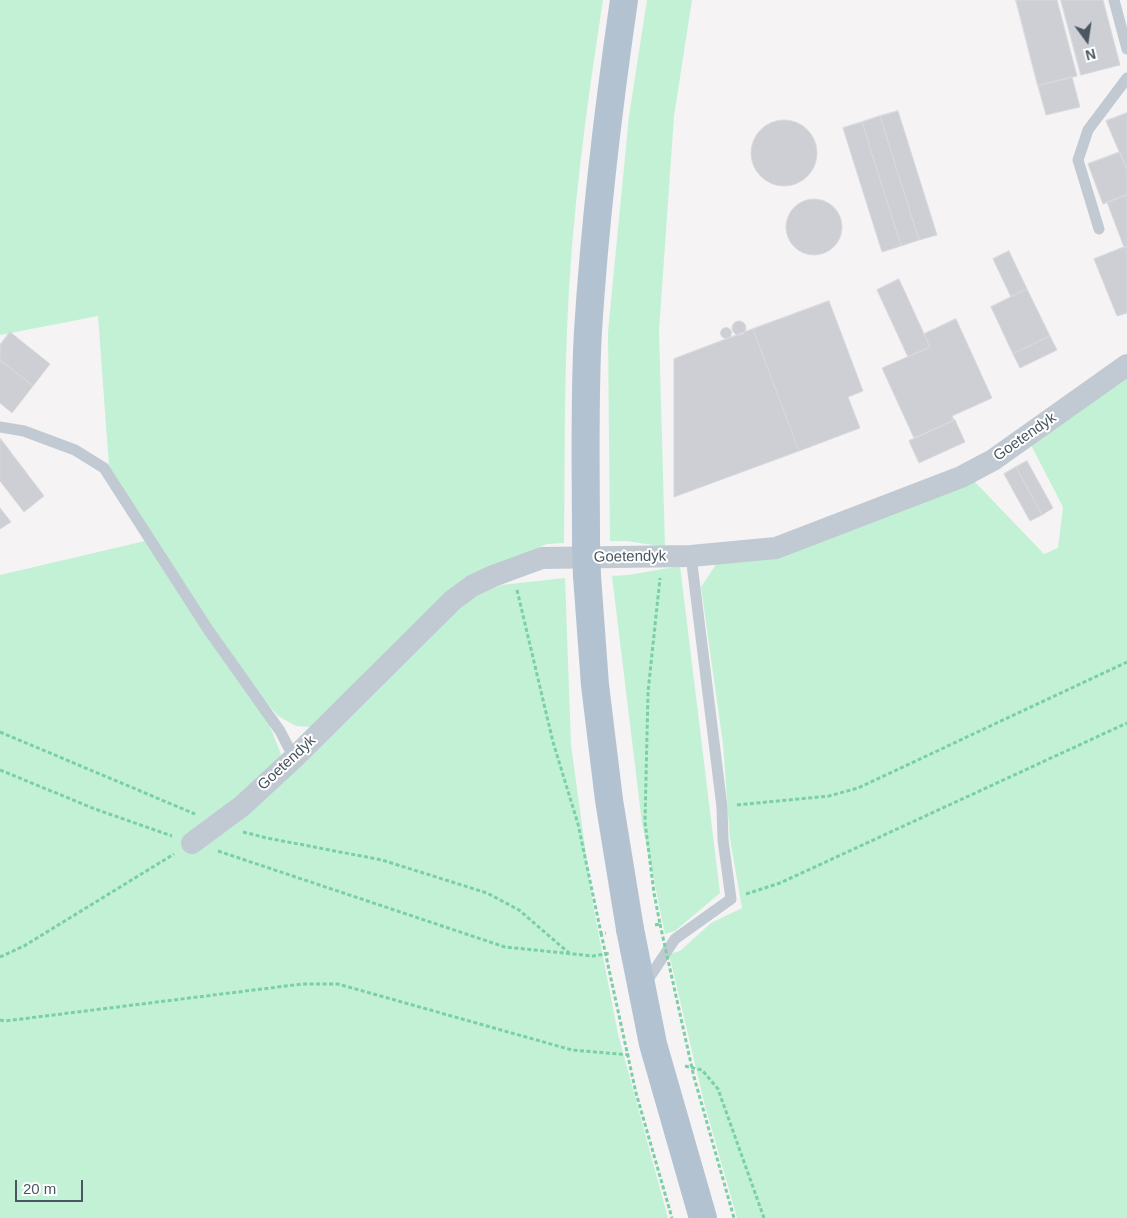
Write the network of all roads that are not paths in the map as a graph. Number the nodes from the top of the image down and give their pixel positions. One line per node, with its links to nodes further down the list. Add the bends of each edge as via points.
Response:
1 (624, 0): 12 (main road, bridge, via 602,162 593,265 586,401 587,576 596,695 625,940)
2 (1114, 0): 3 (lane)
3 (1127, 49)
4 (1127, 78): 5 (lane, via 1088,130 1078,160)
5 (1099, 229)
6 (1127, 365): 8 (street, Goetendyk, via 994,460 961,477 776,548)
7 (0, 427): 9 (lane, via 24,431 75,450 104,468 207,628 280,731)
8 (691, 556): 9 (street, Goetendyk, via 542,558 472,586 453,600); 11 (lane, via 731,898 675,939 643,986)
9 (294, 758): 10 (street, Goetendyk, via 242,806)
10 (192, 843)
11 (645, 1056)
12 (703, 1218)

